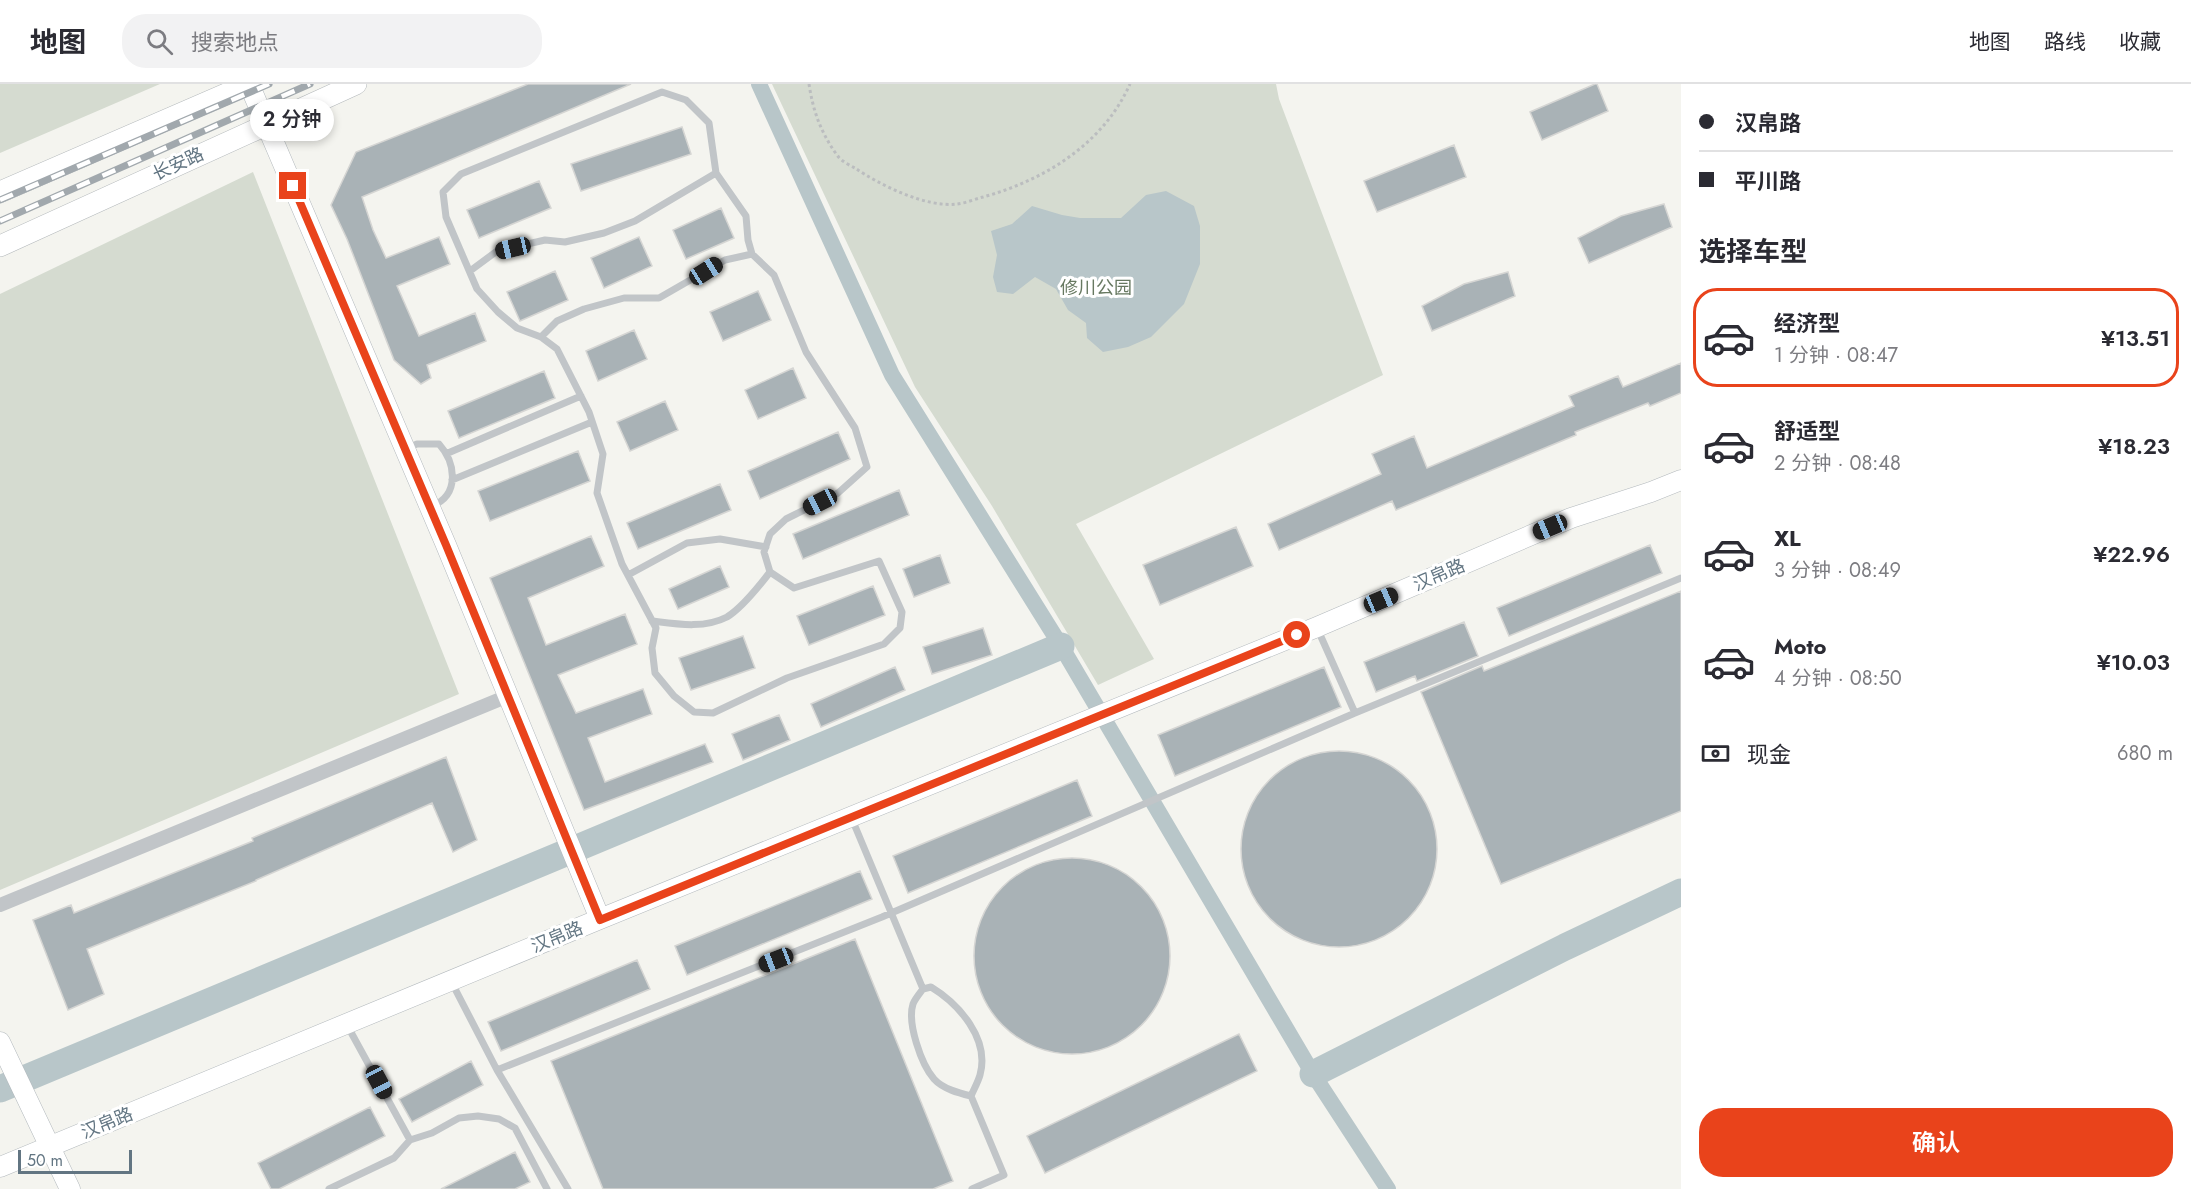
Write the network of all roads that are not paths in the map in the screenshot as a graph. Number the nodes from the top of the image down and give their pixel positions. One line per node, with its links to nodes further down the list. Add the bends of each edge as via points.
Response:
1 (249, 84): 3 (street); 5 (main road)
2 (356, 84): 3 (main road, 长安路)
3 (266, 124): 6 (main road, 长安路); 12 (street)
4 (716, 173): 7 (lane, via 746,216); 8 (lane, via 634,221 604,233 497,251); 8 (lane, via 709,123 686,100 662,92 461,174 443,192 446,217)
5 (0, 192)
6 (0, 246)
7 (752, 254): 9 (lane, via 725,260 659,298 624,298 584,309 557,321); 17 (lane, via 774,275 806,352 855,429 867,467 838,493 786,519 770,534)
8 (470, 271): 9 (lane, via 477,289 498,312 517,328)
9 (540, 337): 10 (lane, via 557,349)
10 (581, 396): 11 (lane); 13 (lane)
11 (592, 422): 14 (lane); 19 (lane, via 603,454 597,493)
12 (405, 449): 13 (lane, via 417,444 439,444); 16 (street)
13 (448, 453): 14 (lane)
14 (452, 480): 16 (lane, via 452,489 441,503)
15 (1681, 480): 22 (street, 汉帛路, via 1572,518)
16 (430, 507): 23 (street)
17 (766, 547): 18 (lane); 19 (lane, via 720,538 687,543)
18 (770, 573): 21 (lane, via 727,617 700,625); 21 (lane, via 794,588 879,561 902,612 900,628 884,644 787,678 713,713 694,712 655,673 652,648 656,628)
19 (628, 575): 21 (lane)
20 (1681, 578): 24 (lane)
21 (652, 621)
22 (1317, 627): 24 (lane); 25 (street, 汉帛路)
23 (508, 696): 26 (street); 27 (street)
24 (1355, 713): 28 (lane)
25 (851, 817): 27 (street, 汉帛路); 28 (lane)
26 (0, 905)
27 (597, 911): 29 (street, 汉帛路)
28 (892, 913): 30 (lane); 33 (lane)
29 (451, 981): 31 (street, 汉帛路); 33 (lane)
30 (923, 989): 34 (lane, via 913,1003 911,1021 919,1050 934,1079 954,1092); 34 (lane, via 932,987 946,996 973,1027 981,1073)
31 (347, 1025): 35 (street, 汉帛路); 36 (lane)
32 (0, 1042): 35 (street)
33 (497, 1070): 41 (lane)
34 (971, 1096): 42 (lane, via 1004,1175)
35 (47, 1139): 37 (street, 汉帛路); 38 (street)
36 (410, 1140): 39 (lane, via 394,1158); 40 (lane, via 459,1119 499,1119 515,1128)
37 (0, 1167)
38 (70, 1189)
39 (329, 1189)
40 (547, 1189)
41 (568, 1189)
42 (972, 1189)

